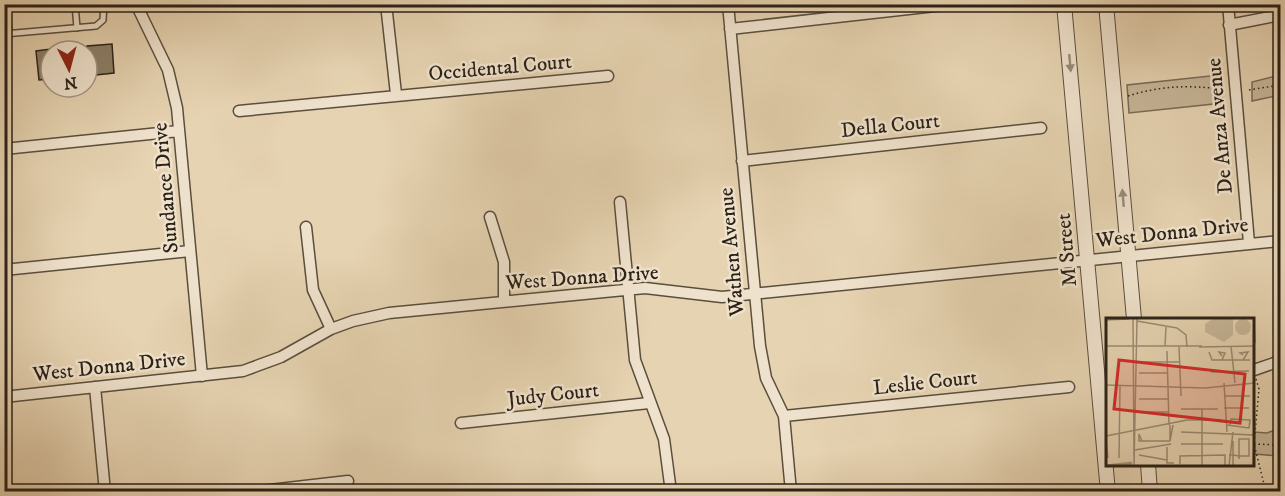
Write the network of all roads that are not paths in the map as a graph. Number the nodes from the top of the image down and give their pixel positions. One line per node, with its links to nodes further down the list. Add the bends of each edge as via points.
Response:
1 (6, 4): 15 (lane)
2 (75, 4): 13 (lane)
3 (104, 4): 13 (lane, via 100,23)
4 (136, 4): 20 (street, Sundance Drive, via 168,70)
5 (386, 4): 17 (street)
6 (728, 4): 14 (street, Wathen Avenue)
7 (953, 4): 14 (street)
8 (1065, 4): 30 (street, M Street, one-way to 30)
9 (1106, 4): 29 (street, one-way to 9)
10 (1227, 4): 12 (street, De Anza Avenue)
11 (1281, 15): 12 (street)
12 (1229, 25): 27 (street, De Anza Avenue)
13 (77, 28): 15 (lane)
14 (730, 29): 22 (street, Wathen Avenue)
15 (7, 34)
16 (608, 76): 17 (street, Occidental Court)
17 (396, 94): 18 (street, Occidental Court)
18 (239, 111)
19 (1041, 128): 22 (street, Della Court)
20 (179, 131): 21 (street); 28 (street, Sundance Drive)
21 (4, 149)
22 (742, 161): 33 (street, Wathen Avenue)
23 (620, 202): 32 (street)
24 (490, 217): 34 (street, via 504,262)
25 (306, 227): 36 (street, via 313,290)
26 (1281, 240): 27 (street, West Donna Drive)
27 (1250, 243): 29 (street, West Donna Drive)
28 (190, 250): 31 (street); 39 (street, Sundance Drive)
29 (1129, 256): 30 (street, West Donna Drive); 35 (street)
30 (1088, 260): 33 (street, West Donna Drive); 52 (street, M Street)
31 (4, 270)
32 (628, 290): 33 (street, West Donna Drive, via 645,288 708,297); 34 (street, West Donna Drive); 43 (street, via 634,360)
33 (754, 294): 44 (street, Wathen Avenue, via 763,365)
34 (504, 301): 36 (street, West Donna Drive, via 389,313)
35 (1134, 318)
36 (331, 329): 39 (street, West Donna Drive, via 258,367)
37 (1281, 361): 38 (street)
38 (1255, 370)
39 (202, 376): 40 (street, West Donna Drive)
40 (95, 387): 42 (street, West Donna Drive); 48 (street)
41 (1069, 387): 44 (street, Leslie Court)
42 (4, 397)
43 (649, 403): 45 (street, Judy Court); 50 (street, via 664,440)
44 (784, 416): 51 (street, Wathen Avenue)
45 (461, 423)
46 (1148, 466): 53 (street)
47 (348, 481): 49 (street)
48 (105, 492)
49 (252, 492)
50 (670, 492)
51 (791, 492)
52 (1108, 492)
53 (1150, 492)

